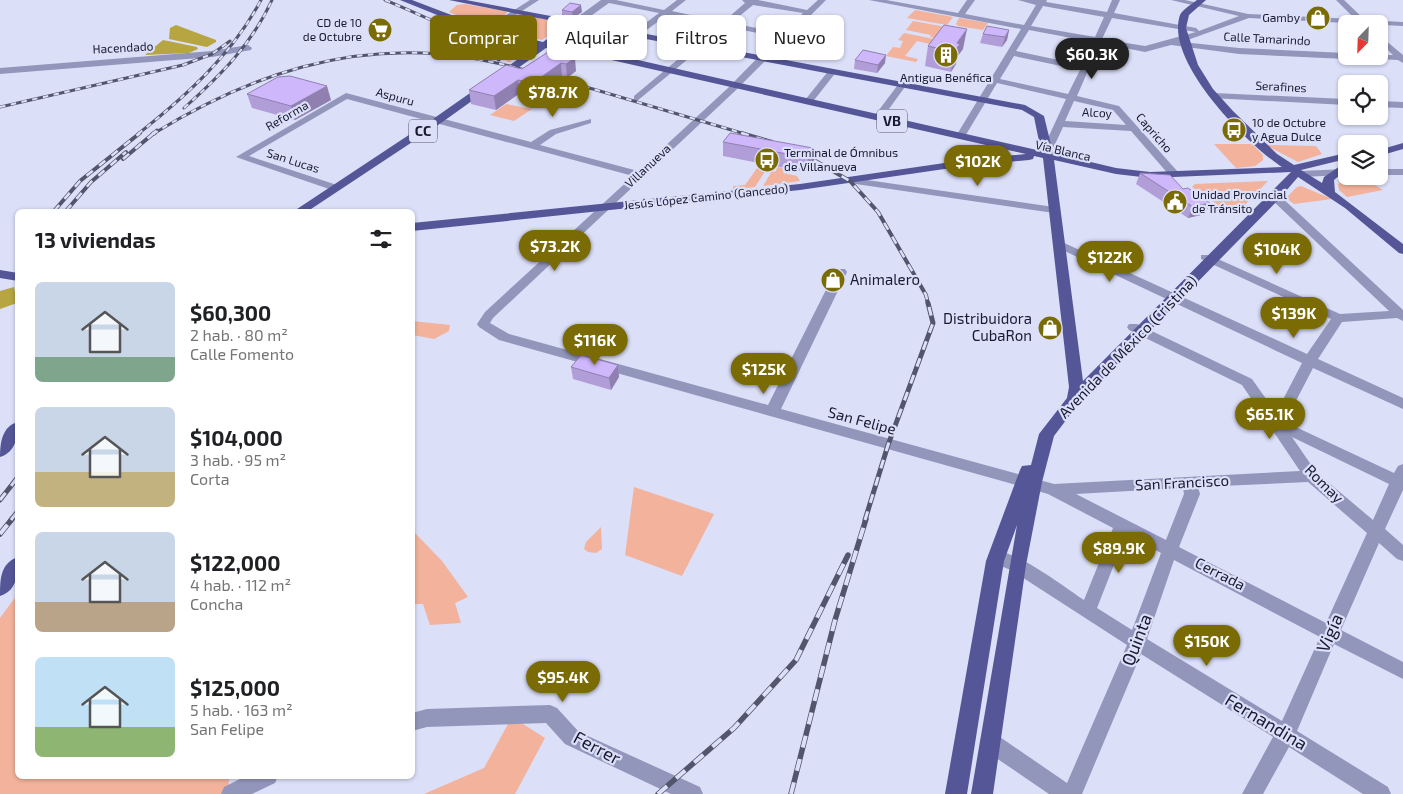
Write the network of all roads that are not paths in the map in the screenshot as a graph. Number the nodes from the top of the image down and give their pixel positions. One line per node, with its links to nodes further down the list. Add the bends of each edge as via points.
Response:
1 (404, 0): 18 (main road, Vía Blanca)
2 (535, 0): 19 (street)
3 (607, 0): 20 (street); 25 (street)
4 (682, 0): 20 (street)
5 (741, 0): 14 (street)
6 (822, 0): 21 (street, Villanueva)
7 (873, 0): 15 (street, Calle Tamarindo)
8 (971, 0): 29 (street)
9 (1022, 0): 16 (street)
10 (1116, 0): 30 (street)
11 (1175, 0): 17 (street)
12 (1340, 0): 31 (street)
13 (454, 1): 18 (main road, via 438,7); 19 (main road); 22 (main road)
14 (753, 1): 21 (street); 27 (street)
15 (896, 2): 29 (street, Calle Tamarindo)
16 (1042, 2): 30 (street); 38 (street)
17 (1199, 2): 32 (street); 39 (main road, via 1186,14)
18 (423, 7): 22 (main road, Vía Blanca)
19 (515, 12): 24 (street); 33 (main road)
20 (665, 12): 26 (street); 37 (street)
21 (808, 12): 28 (street, Villanueva)
22 (438, 13): 23 (main road, Vía Blanca)
23 (443, 15)
24 (511, 15)
25 (586, 15)
26 (680, 15)
27 (737, 15)
28 (805, 15)
29 (960, 15): 38 (street, Calle Tamarindo)
30 (1109, 15): 39 (street); 41 (street)
31 (1356, 15)
32 (1248, 16): 34 (street); 40 (street)
33 (547, 18)
34 (1338, 21)
35 (1388, 24): 36 (street)
36 (1403, 24)
37 (647, 26)
38 (1027, 27): 41 (street, Calle Tamarindo); 47 (street)
39 (1182, 28): 40 (street); 42 (main road)
40 (1206, 32): 42 (street)
41 (1097, 40): 42 (street, Calle Tamarindo, via 1145,49); 58 (street)
42 (1185, 42): 49 (street, Calle Tamarindo, via 1239,51); 66 (main road, via 1196,71)
43 (537, 44): 44 (main road, Vía Blanca)
44 (545, 46): 57 (main road, CC)
45 (1388, 46): 51 (street)
46 (248, 48): 59 (street, Hacendado, via 212,54)
47 (1012, 53): 58 (street); 62 (street)
48 (547, 55): 57 (main road)
49 (1338, 56)
50 (1388, 58): 51 (street)
51 (1402, 59)
52 (602, 60): 61 (main road, Vía Blanca / VB)
53 (621, 60): 61 (main road, Vía Blanca / VB)
54 (683, 60): 61 (street)
55 (759, 60): 64 (street, Villanueva)
56 (777, 60): 60 (main road)
57 (523, 61): 75 (main road, CC)
58 (1085, 68): 67 (street)
59 (0, 71)
60 (833, 71): 63 (main road); 70 (street)
61 (668, 73): 64 (main road, Vía Blanca / VB); 68 (street)
62 (995, 80): 67 (street); 69 (street)
63 (903, 84): 69 (main road); 74 (street)
64 (734, 87): 70 (main road, Vía Blanca / VB); 80 (main road, Vía Blanca / VB); 95 (street, Villanueva)
65 (346, 96): 75 (street, Aspuru); 86 (street, Reforma)
66 (1214, 96): 71 (street, Serafines); 98 (main road)
67 (1071, 97): 77 (street); 78 (street, Capricho, via 1116,108)
68 (637, 98)
69 (983, 100): 80 (street); 85 (main road, via 1036,113 1043,127)
70 (808, 102): 74 (main road, Vía Blanca / VB)
71 (1338, 102)
72 (1388, 104): 73 (street)
73 (1403, 105)
74 (878, 118): 80 (main road, Vía Blanca / VB)
75 (437, 121): 82 (street, Aspuru); 101 (main road, CC)
76 (588, 121): 82 (street, via 553,132)
77 (1059, 124): 78 (street, Alcoy); 85 (street)
78 (1133, 128): 97 (street, Capricho)
79 (1403, 140): 81 (main road)
80 (962, 144): 85 (main road, Vía Blanca / VB); 87 (main road, Vía Blanca / VB); 90 (main road)
81 (1388, 144)
82 (532, 146): 95 (street, Aspuru)
83 (1403, 146): 84 (main road)
84 (1388, 150)
85 (1048, 156): 87 (main road, Vía Blanca / VB); 89 (main road); 97 (main road, Vía Blanca / VB, via 1134,174); 98 (main road, Vía Blanca / VB, via 1137,179); 109 (main road)
86 (241, 157): 101 (street, San Lucas)
87 (1029, 157): 89 (main road)
88 (1338, 158): 98 (main road, Vía Blanca / VB)
89 (998, 159): 90 (main road, Jesús López Camino (Gancedo))
90 (956, 164): 96 (main road, Jesús López Camino (Gancedo))
91 (1338, 165): 98 (main road, Vía Blanca / VB)
92 (1338, 172): 98 (street)
93 (1388, 172): 94 (street)
94 (1403, 172)
95 (639, 174): 105 (street, Villanueva)
96 (897, 174): 100 (main road, Jesús López Camino (Gancedo)); 102 (street, via 891,183)
97 (1174, 174): 98 (main road, Vía Blanca / VB)
98 (1288, 174): 103 (main road); 104 (main road, Avenida de México (Cristina)); 113 (main road, Avenida de México (Cristina), via 1277,181)
99 (1338, 174): 103 (main road, via 1326,183)
100 (853, 181): 102 (street); 105 (main road, Jesús López Camino (Gancedo))
101 (336, 188): 106 (main road, CC); 107 (main road, CC); 108 (main road)
102 (898, 189): 109 (street)
103 (1331, 195): 112 (main road)
104 (1275, 197): 113 (main road, Avenida de México (Cristina)); 118 (street)
105 (605, 207): 110 (main road, Jesús López Camino (Gancedo)); 120 (street, Villanueva, via 484,320)
106 (303, 209)
107 (310, 209)
108 (322, 209)
109 (1054, 210): 111 (main road)
110 (415, 227)
111 (1058, 244): 117 (street); 123 (main road)
112 (1403, 250)
113 (1209, 259): 117 (main road, Avenida de México (Cristina)); 119 (street)
114 (841, 272): 125 (street)
115 (0, 274): 116 (main road)
116 (15, 276)
117 (1170, 296): 121 (main road, Avenida de México (Cristina)); 122 (street)
118 (1402, 315): 119 (street)
119 (1338, 318): 122 (street)
120 (484, 324): 125 (street, San Felipe, via 504,337)
121 (1138, 329): 123 (main road, Avenida de México (Cristina)); 126 (street, Romay, via 1247,382)
122 (1309, 362): 124 (street); 126 (street)
123 (1075, 393): 131 (main road, Avenida de México (Cristina), via 1048,434)
124 (1403, 404)
125 (772, 412): 131 (street, San Felipe)
126 (1277, 424): 129 (street, Romay); 130 (street)
127 (15, 431): 128 (main road)
128 (0, 451)
129 (1312, 476): 132 (street, San Francisco); 135 (street, Romay)
130 (1401, 479): 135 (street, Vigía)
131 (1030, 481): 133 (street, Cerrada); 138 (main road, Avenida de México (Cristina)); 139 (main road, Avenida de México (Cristina))
132 (1189, 483): 133 (street, San Francisco); 136 (street, Quinta, via 1192,494)
133 (1053, 489): 134 (street, Cerrada)
134 (1122, 525): 136 (street, Cerrada); 142 (street)
135 (1375, 531): 137 (street, Romay); 143 (street, Vigía)
136 (1170, 549): 143 (street, Cerrada); 144 (street, Quinta)
137 (1403, 554)
138 (996, 557): 139 (street, Fernandina); 152 (main road, Avenida de México (Cristina))
139 (1017, 565): 142 (street, Fernandina); 148 (main road, Avenida de México (Cristina))
140 (15, 568): 141 (main road)
141 (0, 588)
142 (1087, 612): 144 (street, Fernandina)
143 (1331, 632): 145 (street, Cerrada); 147 (street, Vigía)
144 (1136, 644): 147 (street, Fernandina); 155 (street, Quinta)
145 (1403, 670)
146 (415, 721): 151 (street, Ferrer, via 427,718 550,714 572,738)
147 (1286, 733): 156 (street, Vigía); 157 (street, Fernandina)
148 (990, 742): 153 (main road, Avenida de México (Cristina)); 154 (street)
149 (262, 779): 150 (street)
150 (231, 794)
151 (693, 794)
152 (956, 794)
153 (982, 794)
154 (1066, 794)
155 (1072, 794)
156 (1252, 794)
157 (1381, 794)

